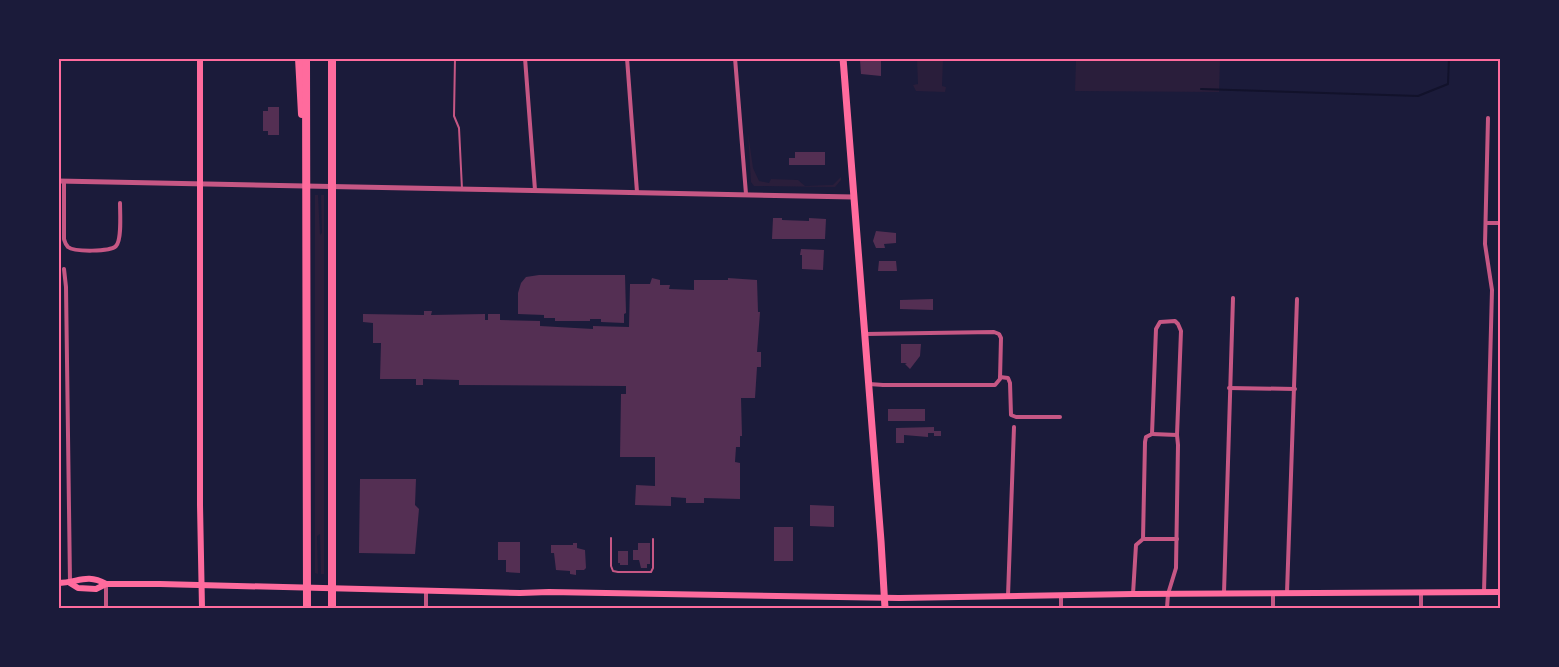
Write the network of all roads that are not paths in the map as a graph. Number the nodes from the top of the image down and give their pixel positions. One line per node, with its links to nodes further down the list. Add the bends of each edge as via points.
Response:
1 (200, 58): 13 (main road)
2 (299, 58): 11 (highway)
3 (306, 58): 11 (highway)
4 (332, 58): 57 (highway)
5 (455, 58): 14 (lane, via 454,116 459,128)
6 (525, 58): 15 (street)
7 (627, 58): 16 (street)
8 (735, 58): 17 (street)
9 (843, 58): 18 (main road)
10 (1488, 118): 20 (street)
11 (307, 159): 56 (highway)
12 (61, 181): 13 (street); 19 (street, via 64,238 72,249 114,248 119,241)
13 (200, 184): 14 (street); 41 (main road)
14 (462, 189): 15 (street)
15 (535, 190): 16 (street)
16 (637, 192): 17 (street)
17 (746, 194): 18 (street)
18 (854, 196): 25 (main road)
19 (120, 203)
20 (1486, 223): 21 (street); 44 (street, via 1492,290)
21 (1500, 223)
22 (64, 269): 39 (street)
23 (1233, 298): 28 (street)
24 (1297, 299): 29 (street)
25 (865, 334): 26 (street, via 994,332 1001,338); 27 (main road)
26 (1000, 377): 27 (street, via 994,385); 30 (street, via 1008,378 1010,383 1011,415)
27 (868, 384): 53 (main road)
28 (1229, 388): 29 (street); 50 (street)
29 (1295, 389): 47 (street)
30 (1060, 417)
31 (1014, 427): 52 (street)
32 (1152, 434): 33 (street); 33 (street, via 1156,329 1160,322 1175,321 1181,331); 36 (street, via 1145,442)
33 (1177, 435): 37 (street)
34 (611, 538): 35 (lane, via 614,572 651,572)
35 (653, 539)
36 (1143, 539): 37 (street); 48 (street, via 1136,545)
37 (1176, 539): 49 (street, via 1175,574)
38 (58, 583): 39 (main road)
39 (70, 583): 40 (main road, via 79,578); 40 (main road, via 90,589)
40 (106, 584): 41 (main road); 54 (street)
41 (202, 585): 42 (main road); 55 (main road)
42 (426, 589): 53 (main road); 58 (street)
43 (1421, 592): 44 (main road); 47 (main road); 63 (street)
44 (1484, 592): 45 (main road)
45 (1500, 592)
46 (1273, 593): 47 (main road); 50 (main road); 62 (street)
47 (1287, 593)
48 (1133, 594): 49 (main road); 51 (main road)
49 (1168, 594): 50 (main road); 61 (street)
50 (1224, 594)
51 (1061, 595): 52 (main road); 60 (street)
52 (1008, 597): 53 (main road)
53 (885, 598): 59 (main road)
54 (106, 609)
55 (202, 609)
56 (306, 609)
57 (332, 609)
58 (426, 609)
59 (885, 609)
60 (1060, 609)
61 (1167, 609)
62 (1273, 609)
63 (1421, 609)

